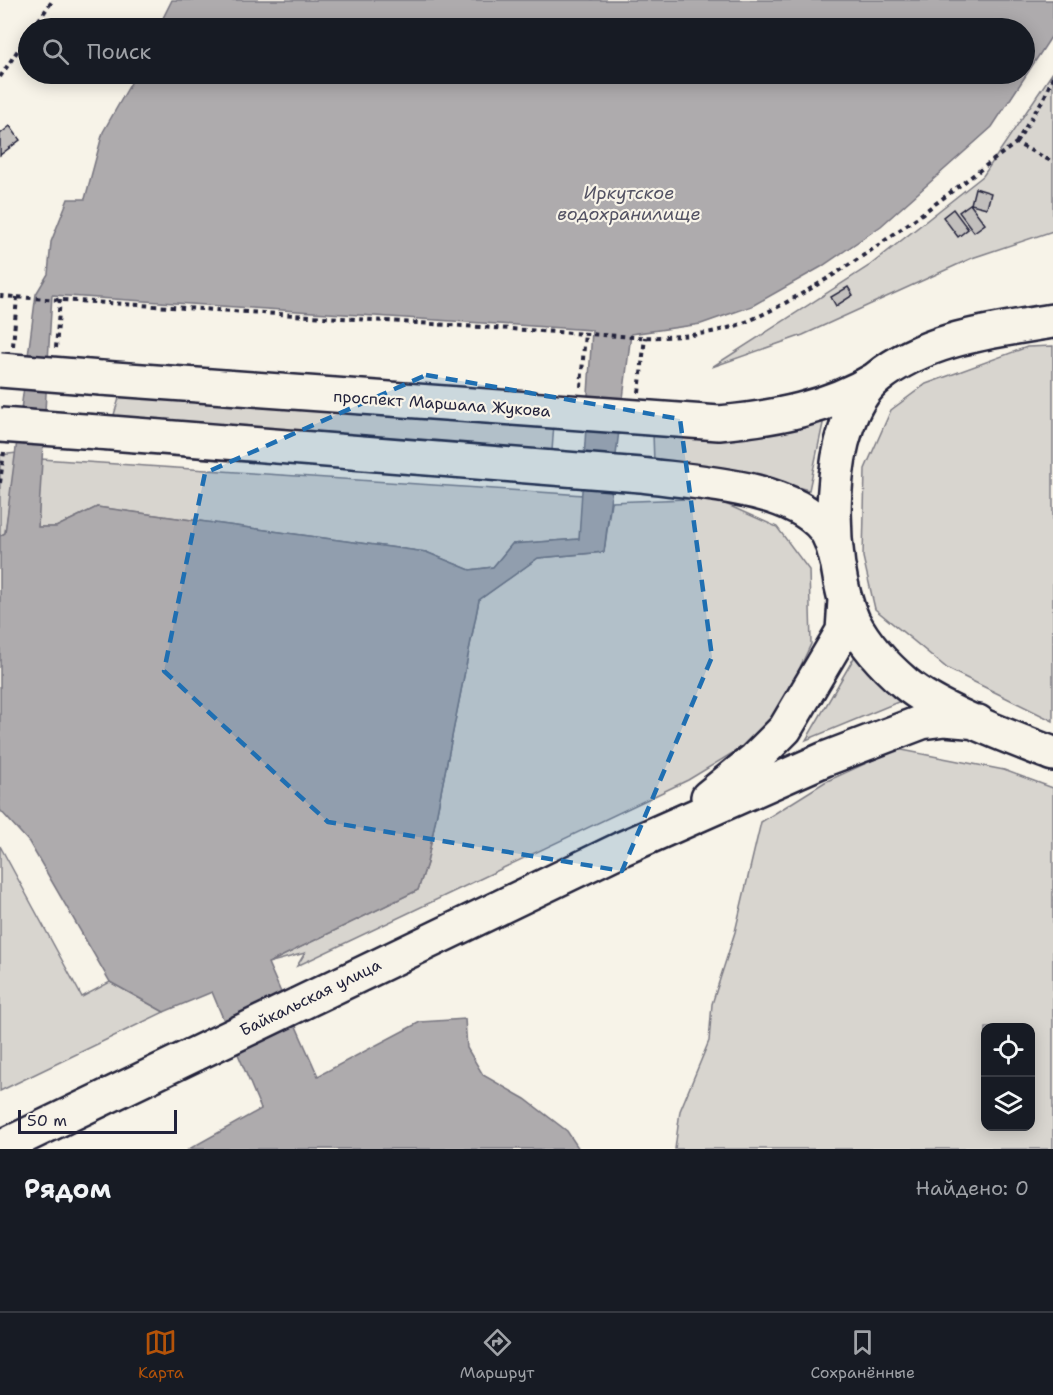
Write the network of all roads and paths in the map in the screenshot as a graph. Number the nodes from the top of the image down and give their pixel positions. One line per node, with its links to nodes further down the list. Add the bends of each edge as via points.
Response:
1 (53, 0): 2 (path)
2 (40, 18)
3 (18, 50): 4 (path)
4 (0, 76)
5 (1053, 76): 6 (path)
6 (1016, 143): 7 (path); 12 (path, via 846,268 781,306 737,325 699,333)
7 (1053, 162)
8 (0, 296): 9 (path)
9 (58, 299): 11 (path); 13 (path)
10 (1053, 321): 15 (main road, проспект Маршала Жукова, via 944,343)
11 (587, 333): 12 (path); 16 (path)
12 (645, 337): 17 (path)
13 (55, 358)
14 (0, 370): 17 (main road, проспект Маршала Жукова, bridge, via 553,411)
15 (876, 379): 17 (main road, проспект Маршала Жукова, via 828,403 761,418 719,423); 19 (main road, via 856,407 840,457 834,493)
16 (581, 391)
17 (644, 407)
18 (0, 425): 19 (main road, bridge, via 641,475 758,493 809,515 825,529)
19 (837, 562): 20 (main road)
20 (845, 600): 21 (main road, via 867,643 905,683); 23 (main road, via 843,631 807,696 776,740 701,802)
21 (978, 722): 22 (main road); 23 (main road, via 934,719 904,727)
22 (1053, 754)
23 (621, 849): 24 (main road, Байкальская улица)
24 (0, 1148)

